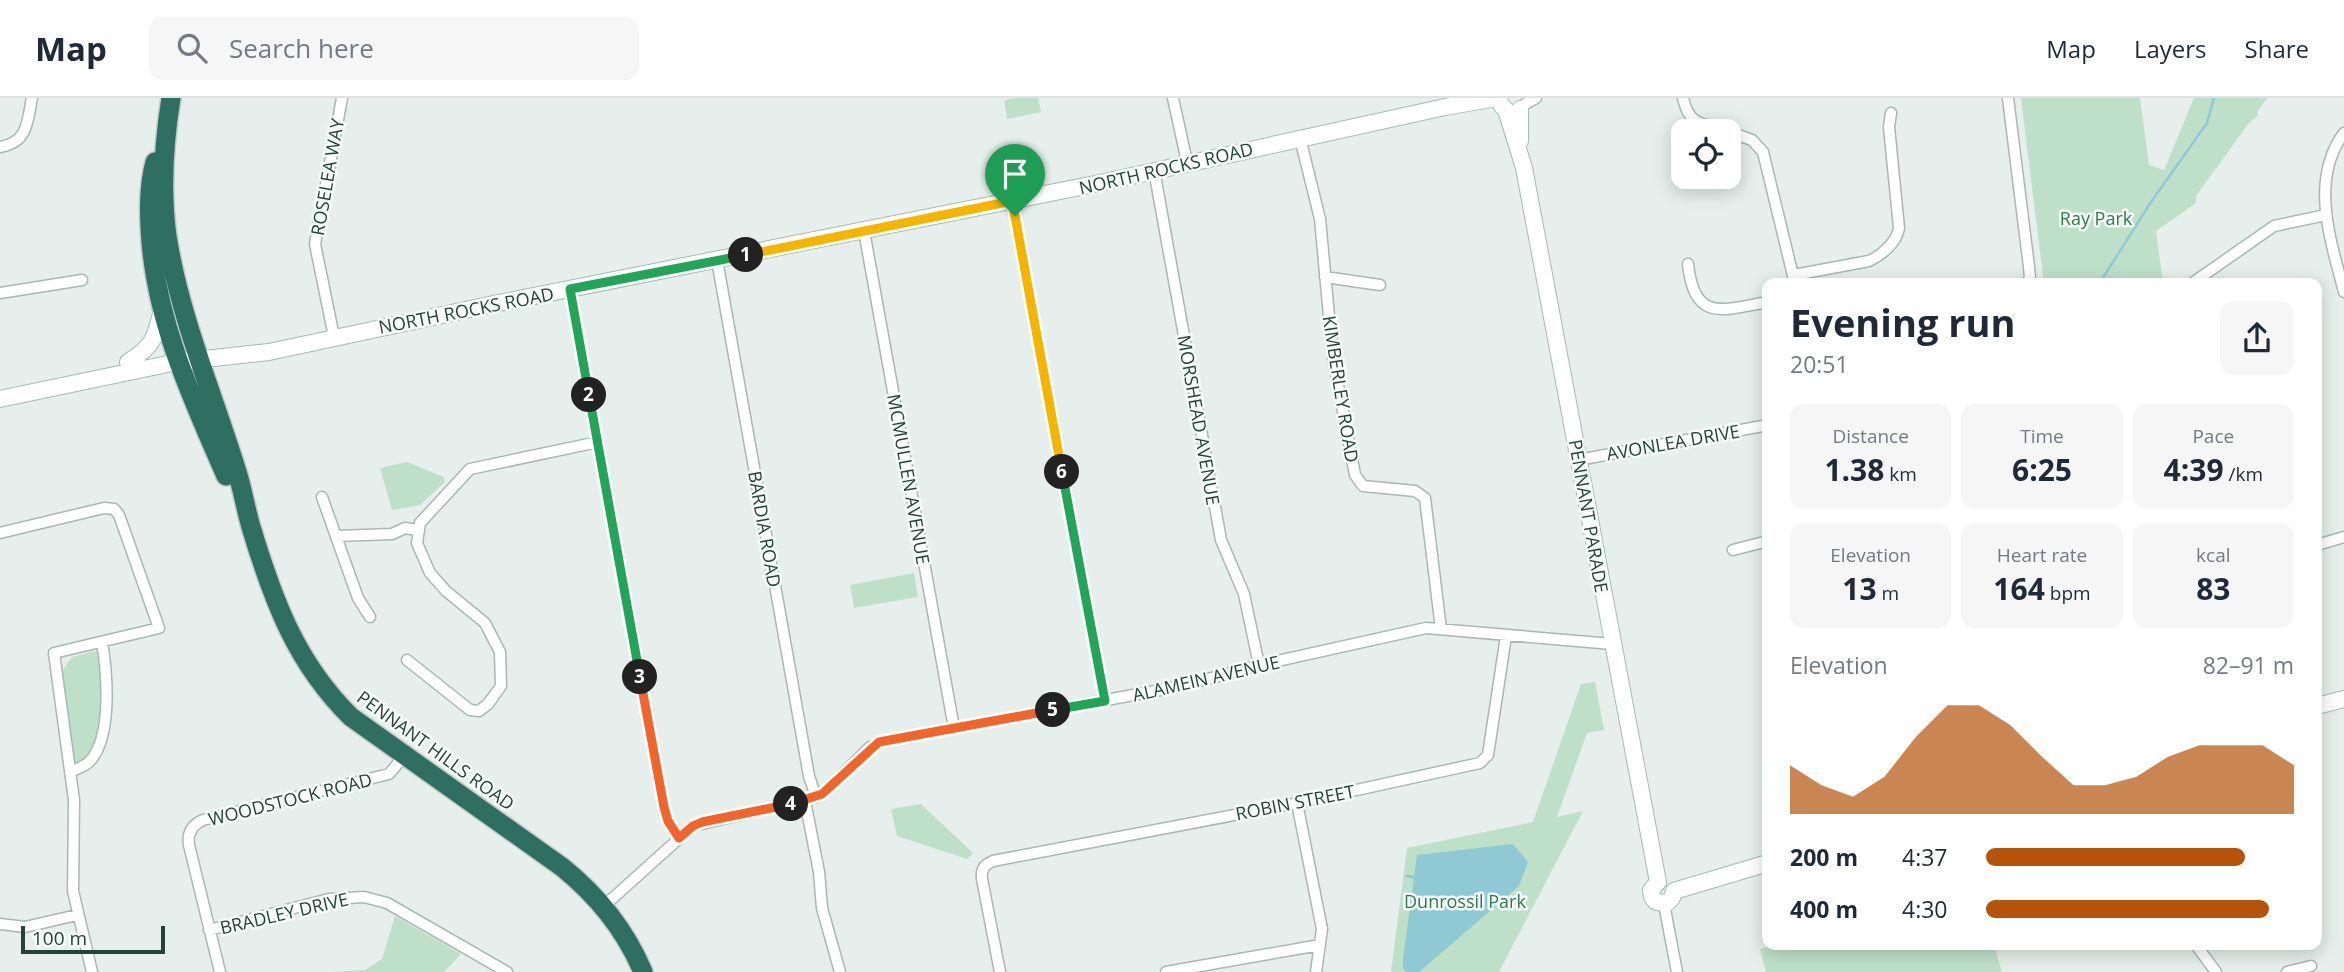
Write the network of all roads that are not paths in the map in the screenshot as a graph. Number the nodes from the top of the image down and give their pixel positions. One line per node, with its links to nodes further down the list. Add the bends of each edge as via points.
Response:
1 (32, 98): 14 (street, via 24,133 13,145)
2 (171, 98): 10 (highway, PENNANT HILLS ROAD)
3 (342, 98): 34 (street, ROSELEA WAY, via 315,244)
4 (1173, 98): 15 (street)
5 (1684, 98): 9 (street)
6 (2008, 98): 25 (street)
7 (1515, 102): 13 (street, NORTH ROCKS ROAD); 42 (street, PENNANT PARADE)
8 (1891, 113): 24 (street, via 1896,239 1869,261)
9 (1693, 119)
10 (167, 121): 33 (highway, PENNANT HILLS ROAD, via 153,171 149,222); 35 (highway, PENNANT HILLS ROAD, via 167,235)
11 (2344, 133): 18 (street, via 2327,172)
12 (1741, 136): 23 (street, via 1763,152)
13 (1300, 138): 15 (street, NORTH ROCKS ROAD); 22 (street, KIMBERLEY ROAD, via 1319,216)
14 (0, 147)
15 (1186, 162): 16 (street, NORTH ROCKS ROAD)
16 (1154, 170): 17 (street, NORTH ROCKS ROAD); 58 (street, MORSHEAD AVENUE, via 1221,540 1244,594)
17 (1012, 201): 19 (street, NORTH ROCKS ROAD); 60 (street)
18 (2326, 215): 26 (street, via 2274,226); 30 (street)
19 (864, 231): 20 (street, NORTH ROCKS ROAD); 62 (street, MCMULLEN AVENUE)
20 (717, 260): 29 (street, NORTH ROCKS ROAD); 65 (street, BARDIA ROAD, via 809,776)
21 (1688, 264): 32 (street, via 1694,292 1709,307)
22 (1325, 277): 28 (street); 53 (street, KIMBERLEY ROAD, via 1334,365 1356,479 1367,487 1415,491 1425,498)
23 (1795, 278)
24 (1799, 278)
25 (2030, 278)
26 (2200, 278)
27 (82, 280): 31 (street)
28 (1380, 285)
29 (570, 289): 34 (street, NORTH ROCKS ROAD); 41 (street)
30 (2344, 292)
31 (0, 293)
32 (1762, 303)
33 (162, 310): 36 (highway, PENNANT HILLS ROAD); 37 (street, via 152,343)
34 (334, 337): 35 (street, NORTH ROCKS ROAD, via 269,352)
35 (197, 355): 36 (street, NORTH ROCKS ROAD); 44 (highway, PENNANT HILLS ROAD)
36 (175, 357): 37 (street, NORTH ROCKS ROAD); 39 (street, NORTH ROCKS ROAD); 44 (highway, PENNANT HILLS ROAD)
37 (128, 362): 38 (street, NORTH ROCKS ROAD)
38 (0, 390)
39 (0, 399)
40 (1762, 426): 42 (street, AVONLEA DRIVE)
41 (598, 442): 45 (street, via 465,471); 68 (street, via 664,807)
42 (1578, 460): 56 (street, PENNANT PARADE)
43 (322, 497): 47 (street)
44 (252, 528): 63 (highway, PENNANT HILLS ROAD, via 286,626 314,676 351,717)
45 (417, 530): 47 (street); 57 (street, via 419,550 430,573 479,617 494,638 501,658 501,686 483,709 473,712)
46 (0, 533): 55 (street, via 104,508 117,511 159,628)
47 (337, 536): 52 (street, via 358,598)
48 (2344, 537): 50 (street)
49 (1762, 542): 51 (street)
50 (2322, 544)
51 (1732, 550)
52 (370, 617)
53 (1441, 629): 54 (street, ALAMEIN AVENUE); 58 (street, ALAMEIN AVENUE, via 1426,628)
54 (1506, 636): 56 (street, ALAMEIN AVENUE); 67 (street, ROBIN STREET, via 1488,755 1480,763)
55 (102, 642): 64 (street, via 107,685 101,742 88,764); 64 (street, via 54,653)
56 (1612, 644): 70 (street, PENNANT PARADE, via 1658,882 1652,887 1652,897 1657,902)
57 (407, 660)
58 (1259, 665): 60 (street, ALAMEIN AVENUE)
59 (2344, 699): 61 (street)
60 (1105, 701): 62 (street, ALAMEIN AVENUE)
61 (2322, 705)
62 (954, 728): 65 (street, ALAMEIN AVENUE, via 879,742)
63 (404, 756): 71 (highway, PENNANT HILLS ROAD, via 562,867); 74 (street, WOODSTOCK ROAD, via 389,774 195,824 188,841)
64 (70, 772): 72 (street)
65 (817, 797): 66 (street, ALAMEIN AVENUE)
66 (805, 801): 68 (street, ALAMEIN AVENUE, via 702,822); 82 (street, via 821,908)
67 (1297, 803): 75 (street, via 1322,929); 83 (street, ROBIN STREET, via 993,861 983,868 982,880)
68 (679, 838): 71 (street, ALAMEIN AVENUE)
69 (1762, 865): 70 (street)
70 (1669, 897): 86 (street)
71 (604, 906): 81 (highway, PENNANT HILLS ROAD)
72 (77, 915): 73 (street, via 25,927); 78 (street)
73 (0, 924)
74 (209, 930): 79 (street, WOODSTOCK ROAD); 80 (street, BRADLEY DRIVE, via 329,899 365,897 387,903)
75 (1320, 945): 84 (street); 85 (street)
76 (2200, 950): 87 (street)
77 (2311, 966): 88 (street)
78 (92, 972)
79 (220, 972)
80 (507, 972)
81 (643, 972)
82 (840, 972)
83 (1000, 972)
84 (1166, 972)
85 (1316, 972)
86 (1677, 972)
87 (2216, 972)
88 (2287, 972)

